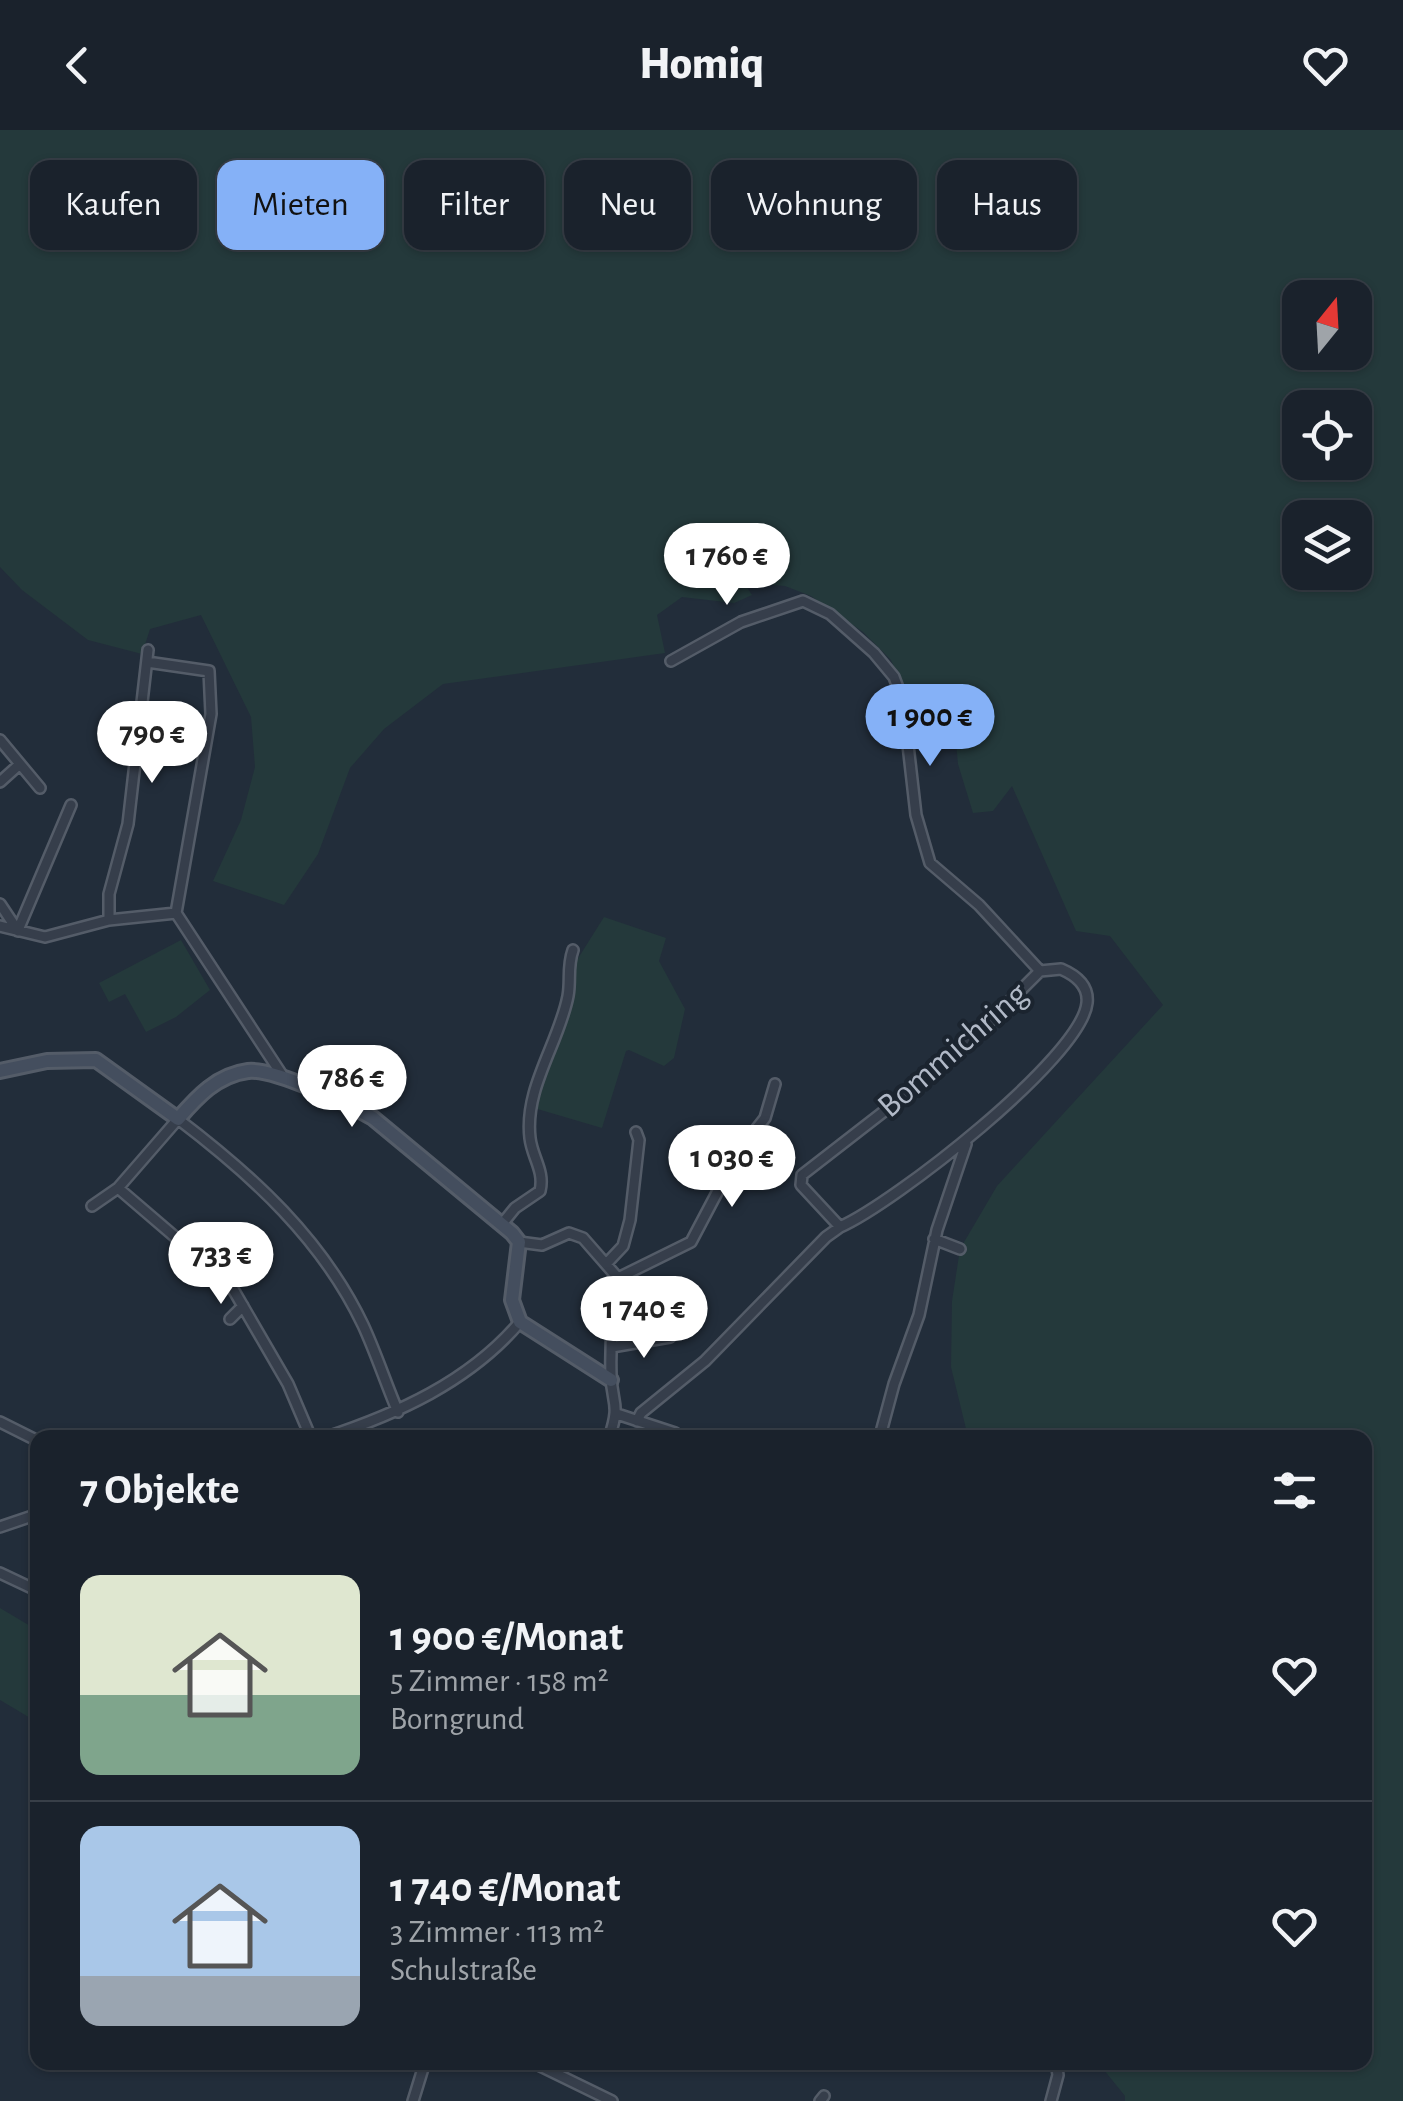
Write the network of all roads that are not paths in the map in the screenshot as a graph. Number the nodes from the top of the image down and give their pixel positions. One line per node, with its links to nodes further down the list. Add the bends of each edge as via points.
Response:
1 (148, 650): 3 (street)
2 (671, 661): 15 (street, via 741,622 802,600 830,614 894,677 930,863)
3 (146, 662): 10 (street, via 209,671 211,714); 11 (street, via 128,824 109,894)
4 (0, 740): 5 (street)
5 (20, 764): 6 (street); 7 (street)
6 (0, 782)
7 (40, 788)
8 (71, 805): 13 (street)
9 (0, 904): 13 (street)
10 (176, 913): 11 (street); 17 (street)
11 (109, 920): 13 (street, via 45,937)
12 (0, 926): 13 (street)
13 (21, 932)
14 (573, 950): 24 (street, via 569,992 532,1114 540,1190)
15 (1040, 970): 21 (street, Bommichring, via 1061,969 1082,982 1087,1006 1035,1076); 25 (street, Bommichring, via 954,1057 802,1175 801,1184)
16 (0, 1071): 19 (street, via 96,1060)
17 (285, 1080): 19 (street, via 246,1072 206,1087); 24 (street, via 373,1118)
18 (775, 1084): 30 (street, via 766,1118 740,1150 691,1242)
19 (178, 1119): 22 (street); 37 (street, via 238,1165 331,1268)
20 (636, 1132): 29 (street, via 630,1220 623,1246)
21 (967, 1142): 25 (street, Bommichring); 26 (street)
22 (118, 1188): 23 (street); 31 (street, via 230,1284)
23 (92, 1206)
24 (502, 1224): 27 (street)
25 (840, 1228): 39 (street, via 706,1362)
26 (934, 1239): 28 (street); 45 (street)
27 (520, 1242): 29 (street, via 542,1245 569,1233); 33 (street, via 512,1300)
28 (960, 1249)
29 (606, 1262): 30 (street)
30 (618, 1278): 35 (street)
31 (243, 1306): 32 (street); 41 (street)
32 (230, 1319)
33 (520, 1322): 36 (street); 37 (street, via 486,1358)
34 (670, 1337): 35 (street)
35 (612, 1346): 36 (street)
36 (611, 1380): 38 (street)
37 (398, 1412): 42 (street)
38 (617, 1414): 39 (street); 43 (street)
39 (636, 1420): 44 (street)
40 (0, 1422): 46 (street)
41 (308, 1430)
42 (347, 1430)
43 (611, 1430)
44 (668, 1430)
45 (882, 1430)
46 (30, 1437)
47 (30, 1517): 48 (street)
48 (0, 1527)
49 (0, 1572): 50 (street)
50 (30, 1588)
51 (423, 2070): 54 (street)
52 (548, 2070): 55 (street)
53 (1057, 2070): 56 (street)
54 (414, 2101)
55 (612, 2101)
56 (1050, 2101)

